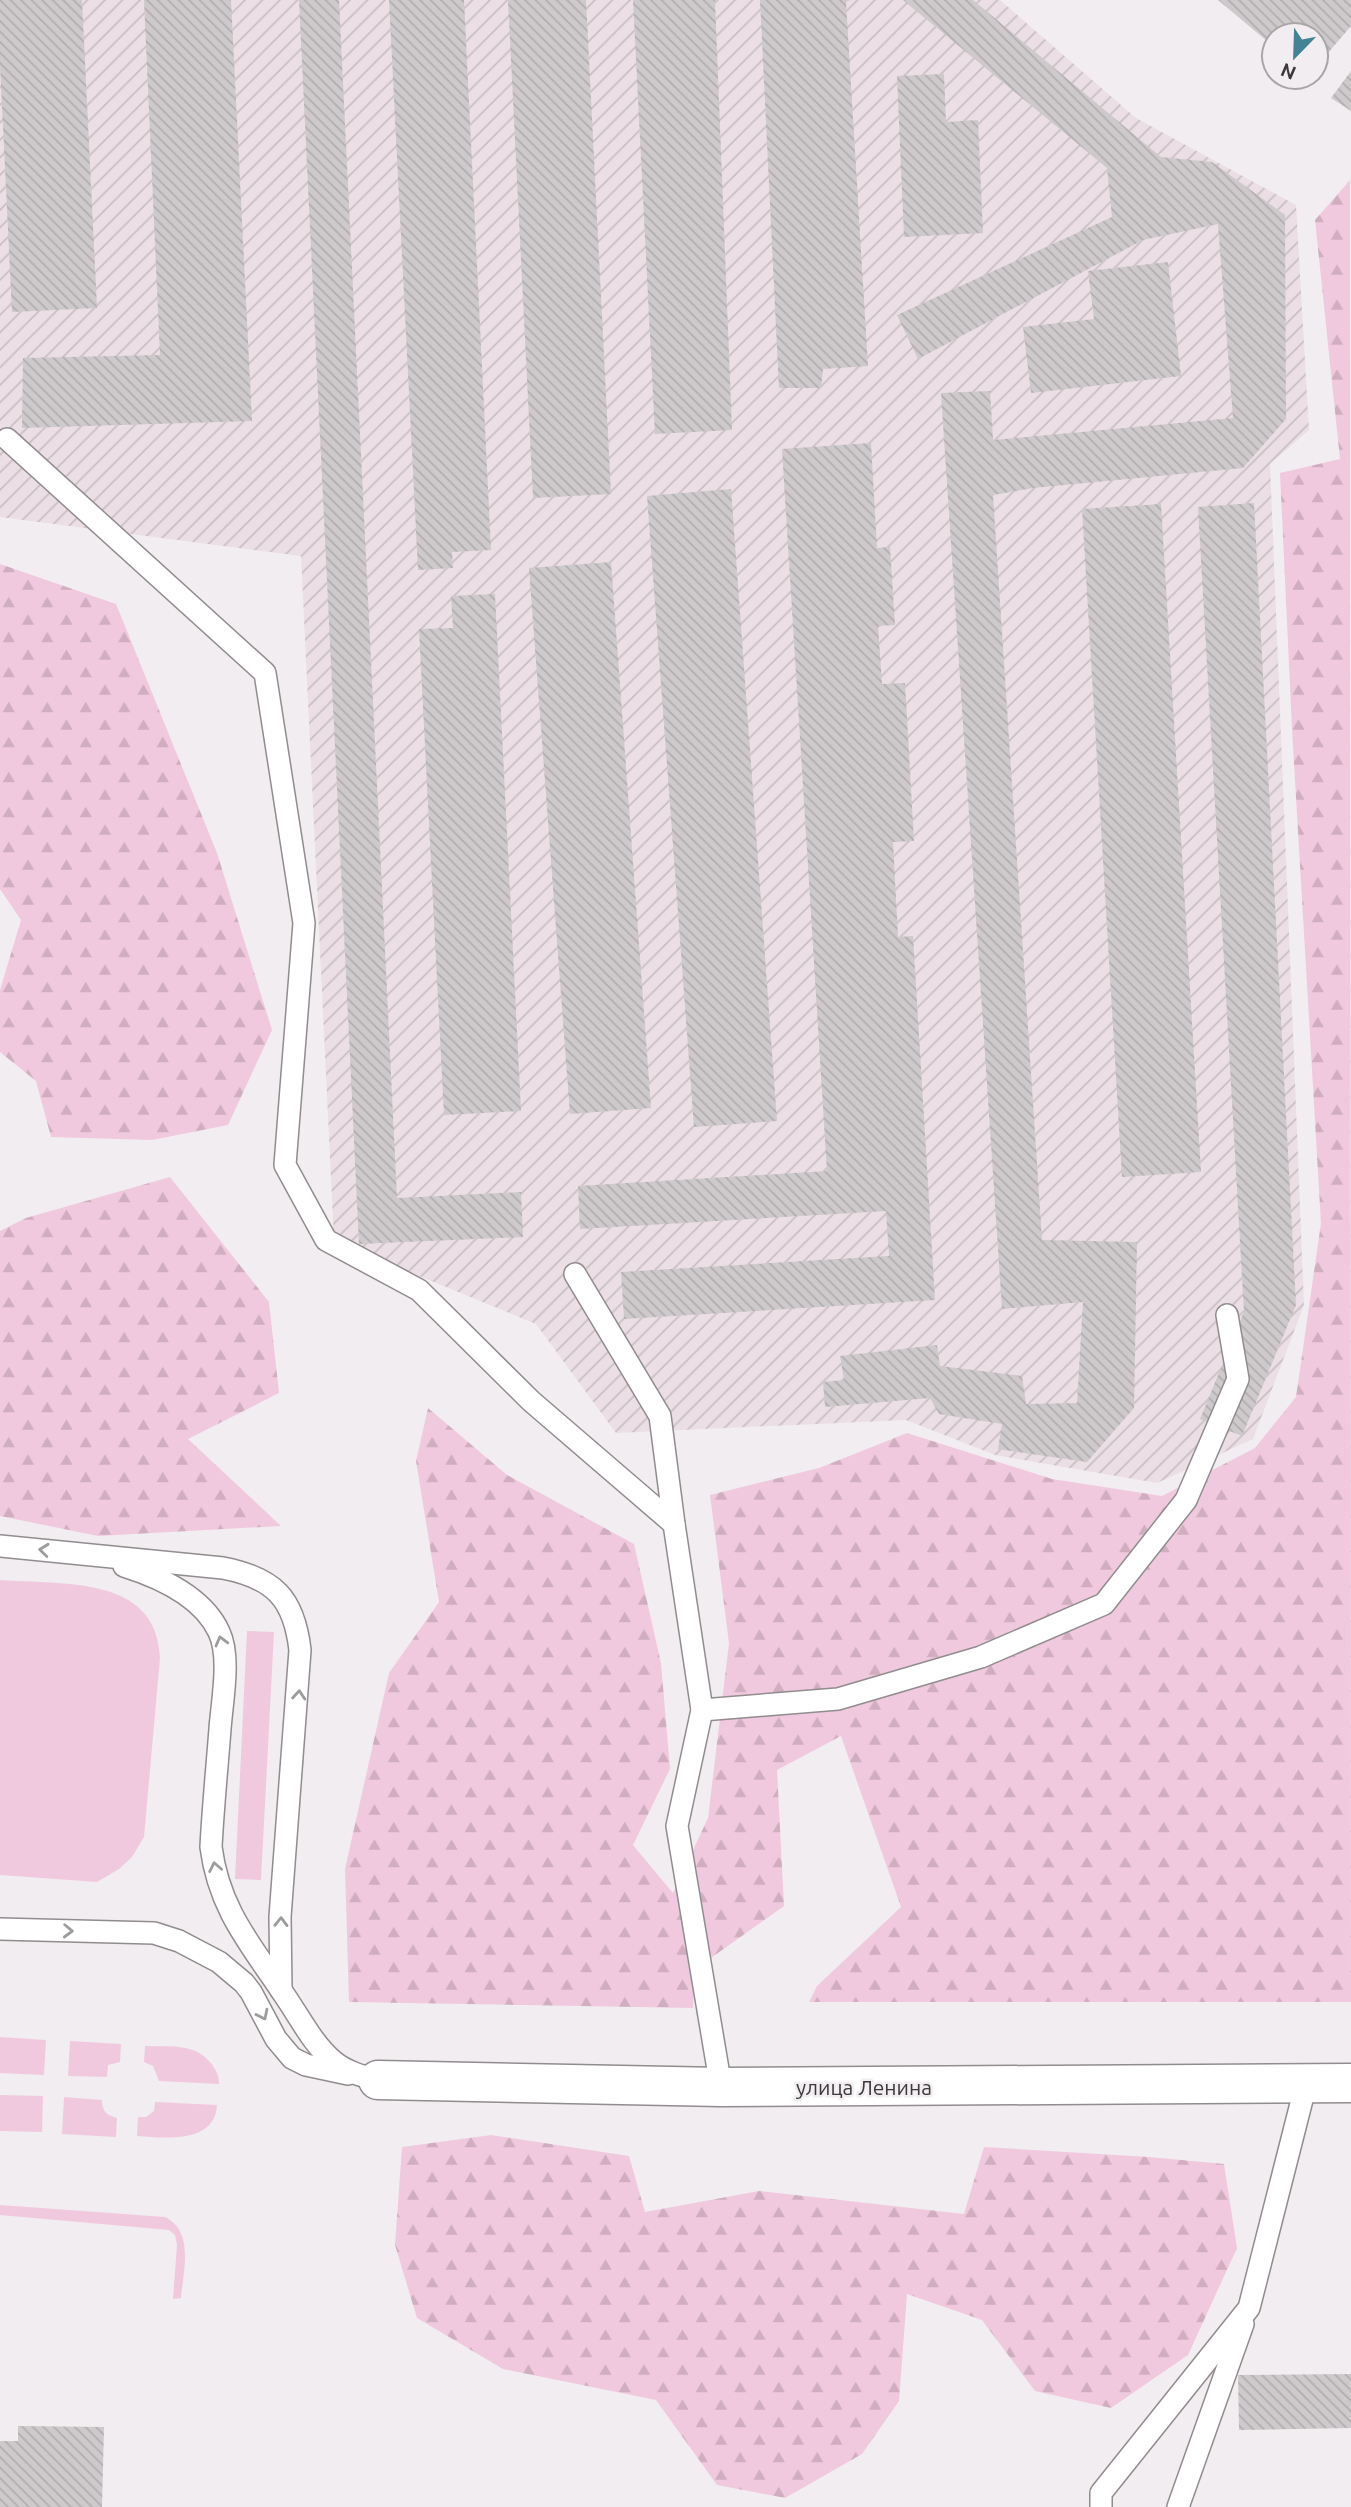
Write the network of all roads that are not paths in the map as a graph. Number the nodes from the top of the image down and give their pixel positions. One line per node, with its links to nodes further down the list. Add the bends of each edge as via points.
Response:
1 (7, 439): 4 (lane, via 265,673 304,923 285,1165 326,1240 419,1290 531,1401)
2 (575, 1274): 4 (lane, via 660,1416)
3 (1227, 1315): 7 (lane, via 1238,1379 1186,1500 1104,1604 981,1657 838,1699)
4 (674, 1524): 7 (lane)
5 (0, 1546): 6 (lane, one-way to 5)
6 (85, 1554): 9 (lane, one-way to 6, via 236,1925 214,1871 212,1836 224,1675 218,1630 204,1610 165,1583); 9 (lane, one-way to 6, via 281,1917 300,1672 293,1613 279,1592 246,1573)
7 (702, 1710): 13 (lane, via 677,1826)
8 (0, 1929): 10 (lane, one-way to 10, via 154,1933 179,1941 219,1962 244,1983 292,2058 311,2067)
9 (281, 1990): 10 (lane, via 335,2063)
10 (378, 2080): 13 (street, улица Ленина)
11 (1351, 2083): 12 (street, улица Ленина)
12 (1306, 2084): 13 (street, улица Ленина); 14 (lane)
13 (721, 2087)
14 (1249, 2308): 15 (lane); 16 (lane)
15 (1099, 2502)
16 (1178, 2507)

